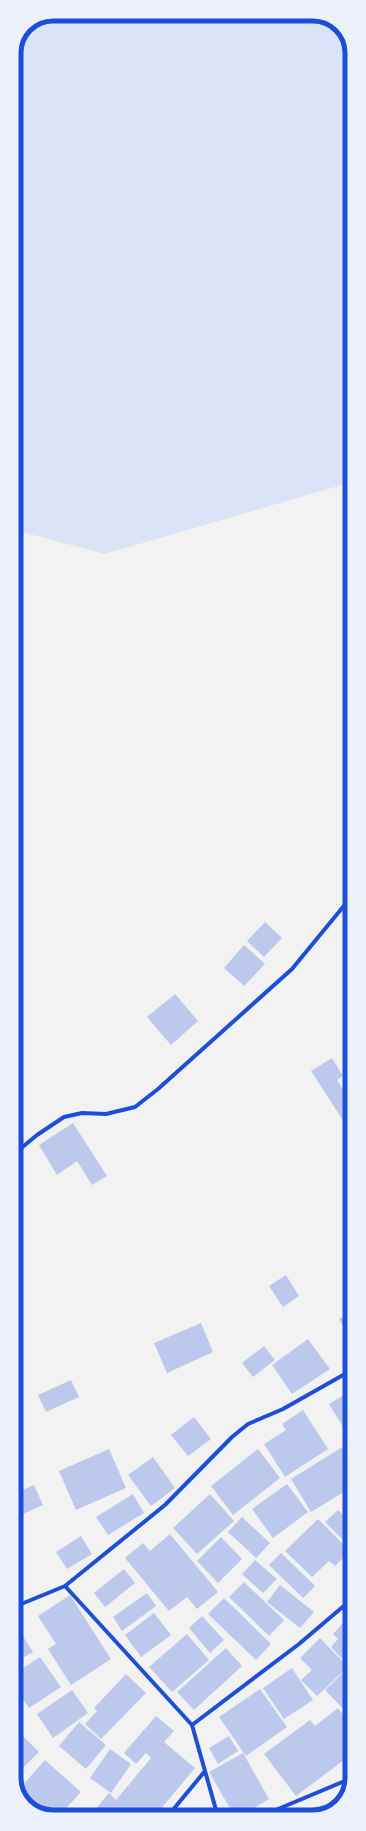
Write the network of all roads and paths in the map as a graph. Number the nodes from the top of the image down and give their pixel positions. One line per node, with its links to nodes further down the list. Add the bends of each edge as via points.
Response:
1 (345, 905): 2 (street, via 292,969 135,1107 106,1114 82,1113 64,1117)
2 (21, 1148)
3 (345, 1374): 4 (street, via 283,1409 248,1424 165,1505)
4 (65, 1586): 5 (street); 7 (street)
5 (21, 1604)
6 (345, 1605): 7 (street, via 299,1644)
7 (192, 1725): 8 (street)
8 (205, 1771): 10 (street); 11 (street)
9 (345, 1781): 12 (street)
10 (173, 1810)
11 (216, 1810)
12 (276, 1810)

